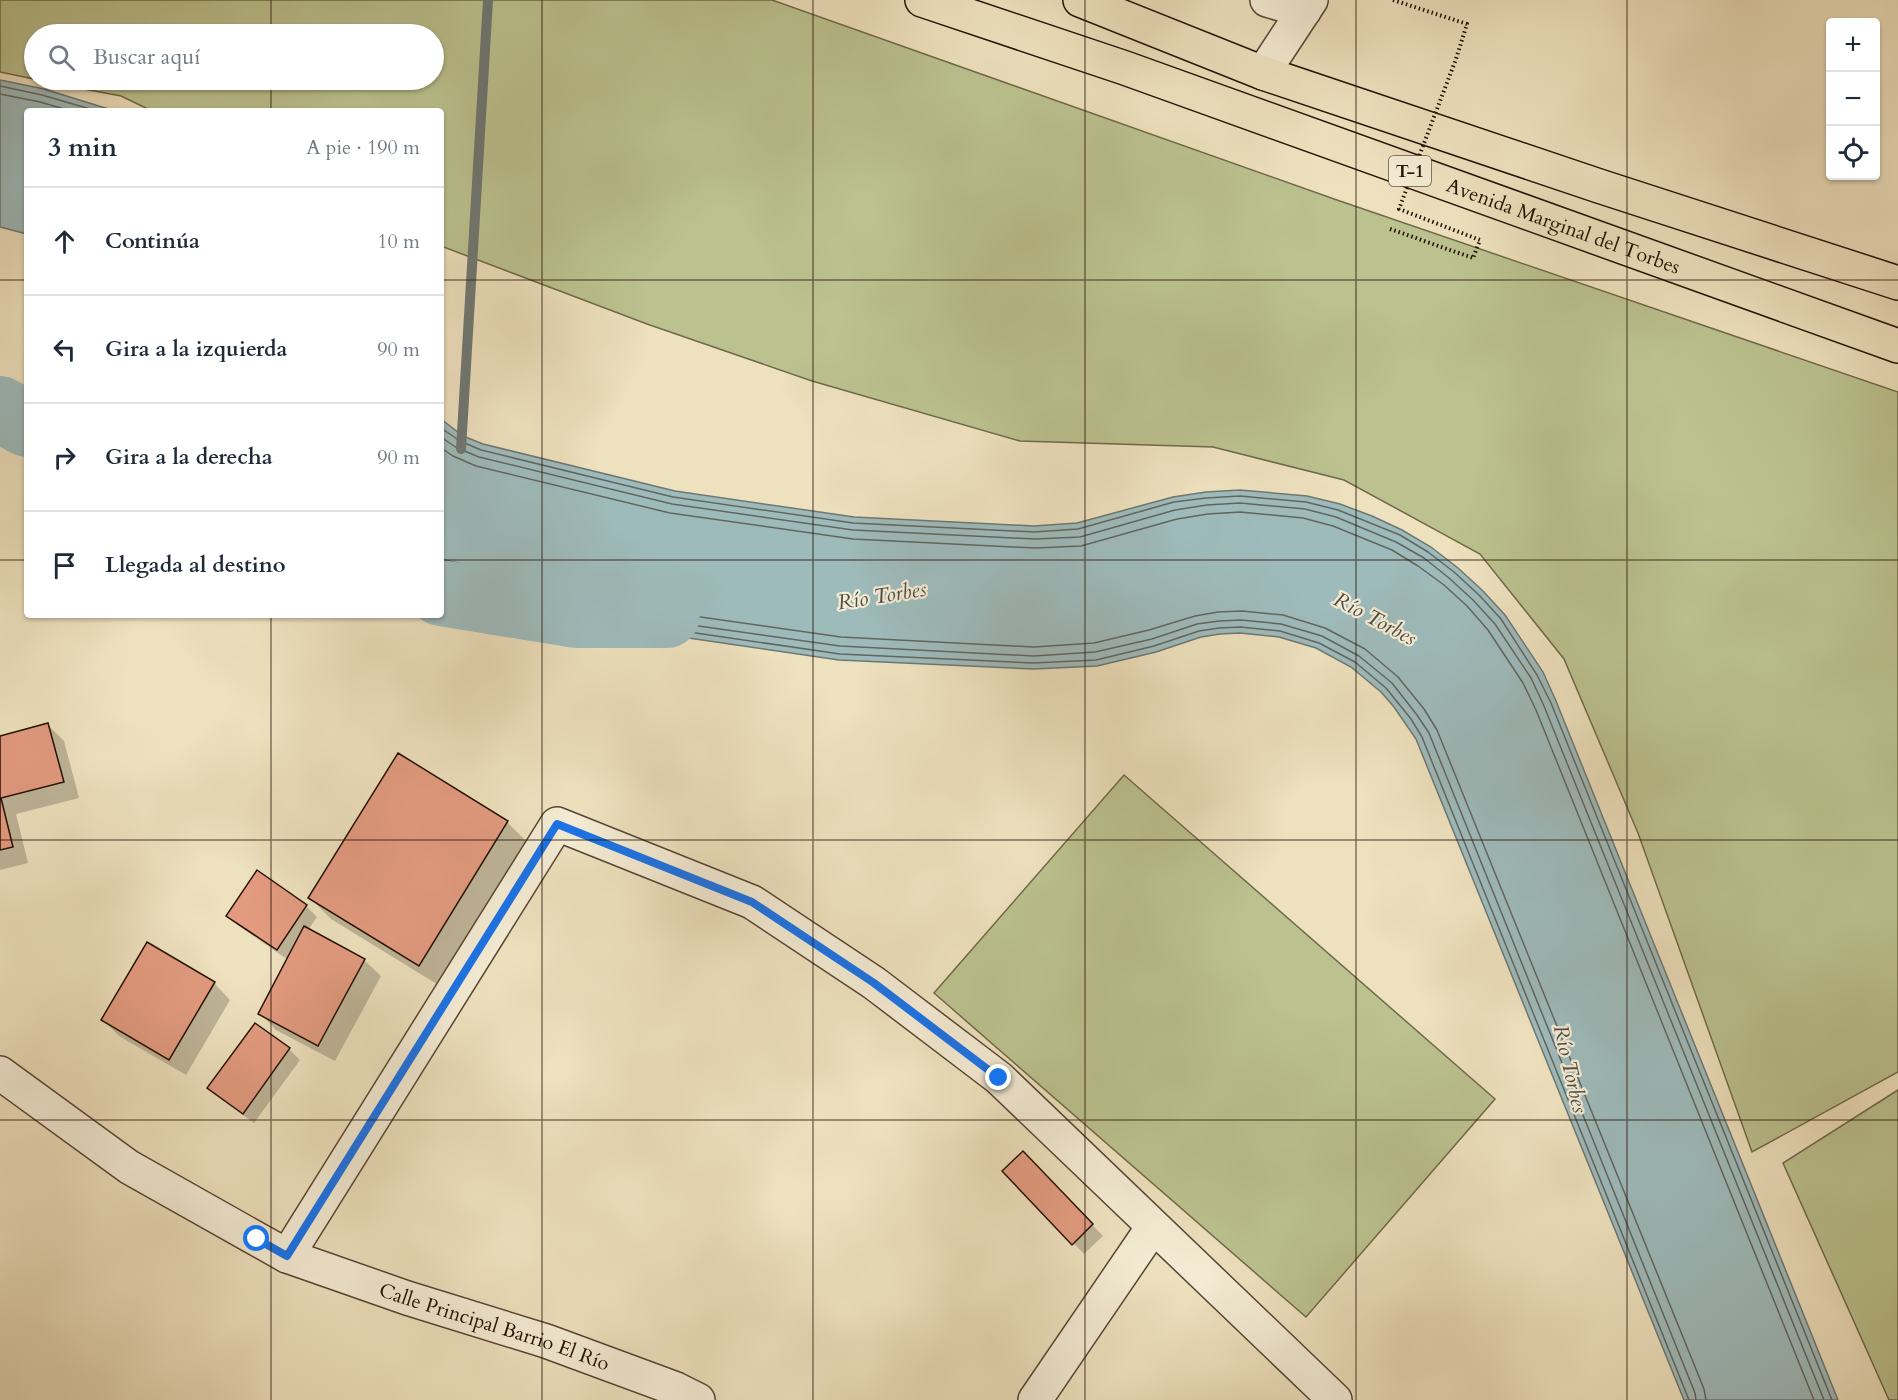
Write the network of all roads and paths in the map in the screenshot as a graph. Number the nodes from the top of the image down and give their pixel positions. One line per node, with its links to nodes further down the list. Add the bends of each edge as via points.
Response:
1 (922, 0): 9 (highway, Avenida Marginal del Torbes / T-1, via 1125,68)
2 (1080, 0): 6 (highway, T-1)
3 (1267, 0): 5 (street)
4 (1393, 0): 7 (path, bridge, via 1467,24 1399,209 1480,240 1473,258)
5 (1307, 5): 6 (street)
6 (1263, 73): 8 (highway, T-1)
7 (1390, 229)
8 (1898, 283)
9 (1898, 346)
10 (0, 1073): 12 (street, Calle Principal Barrio El Río, via 129,1167)
11 (1154, 1227): 12 (street, via 999,1078 874,983 752,902 557,824); 14 (street); 15 (street)
12 (287, 1256): 13 (street, Calle Principal Barrio El Río, via 546,1341)
13 (698, 1400)
14 (1035, 1400)
15 (1335, 1400)

